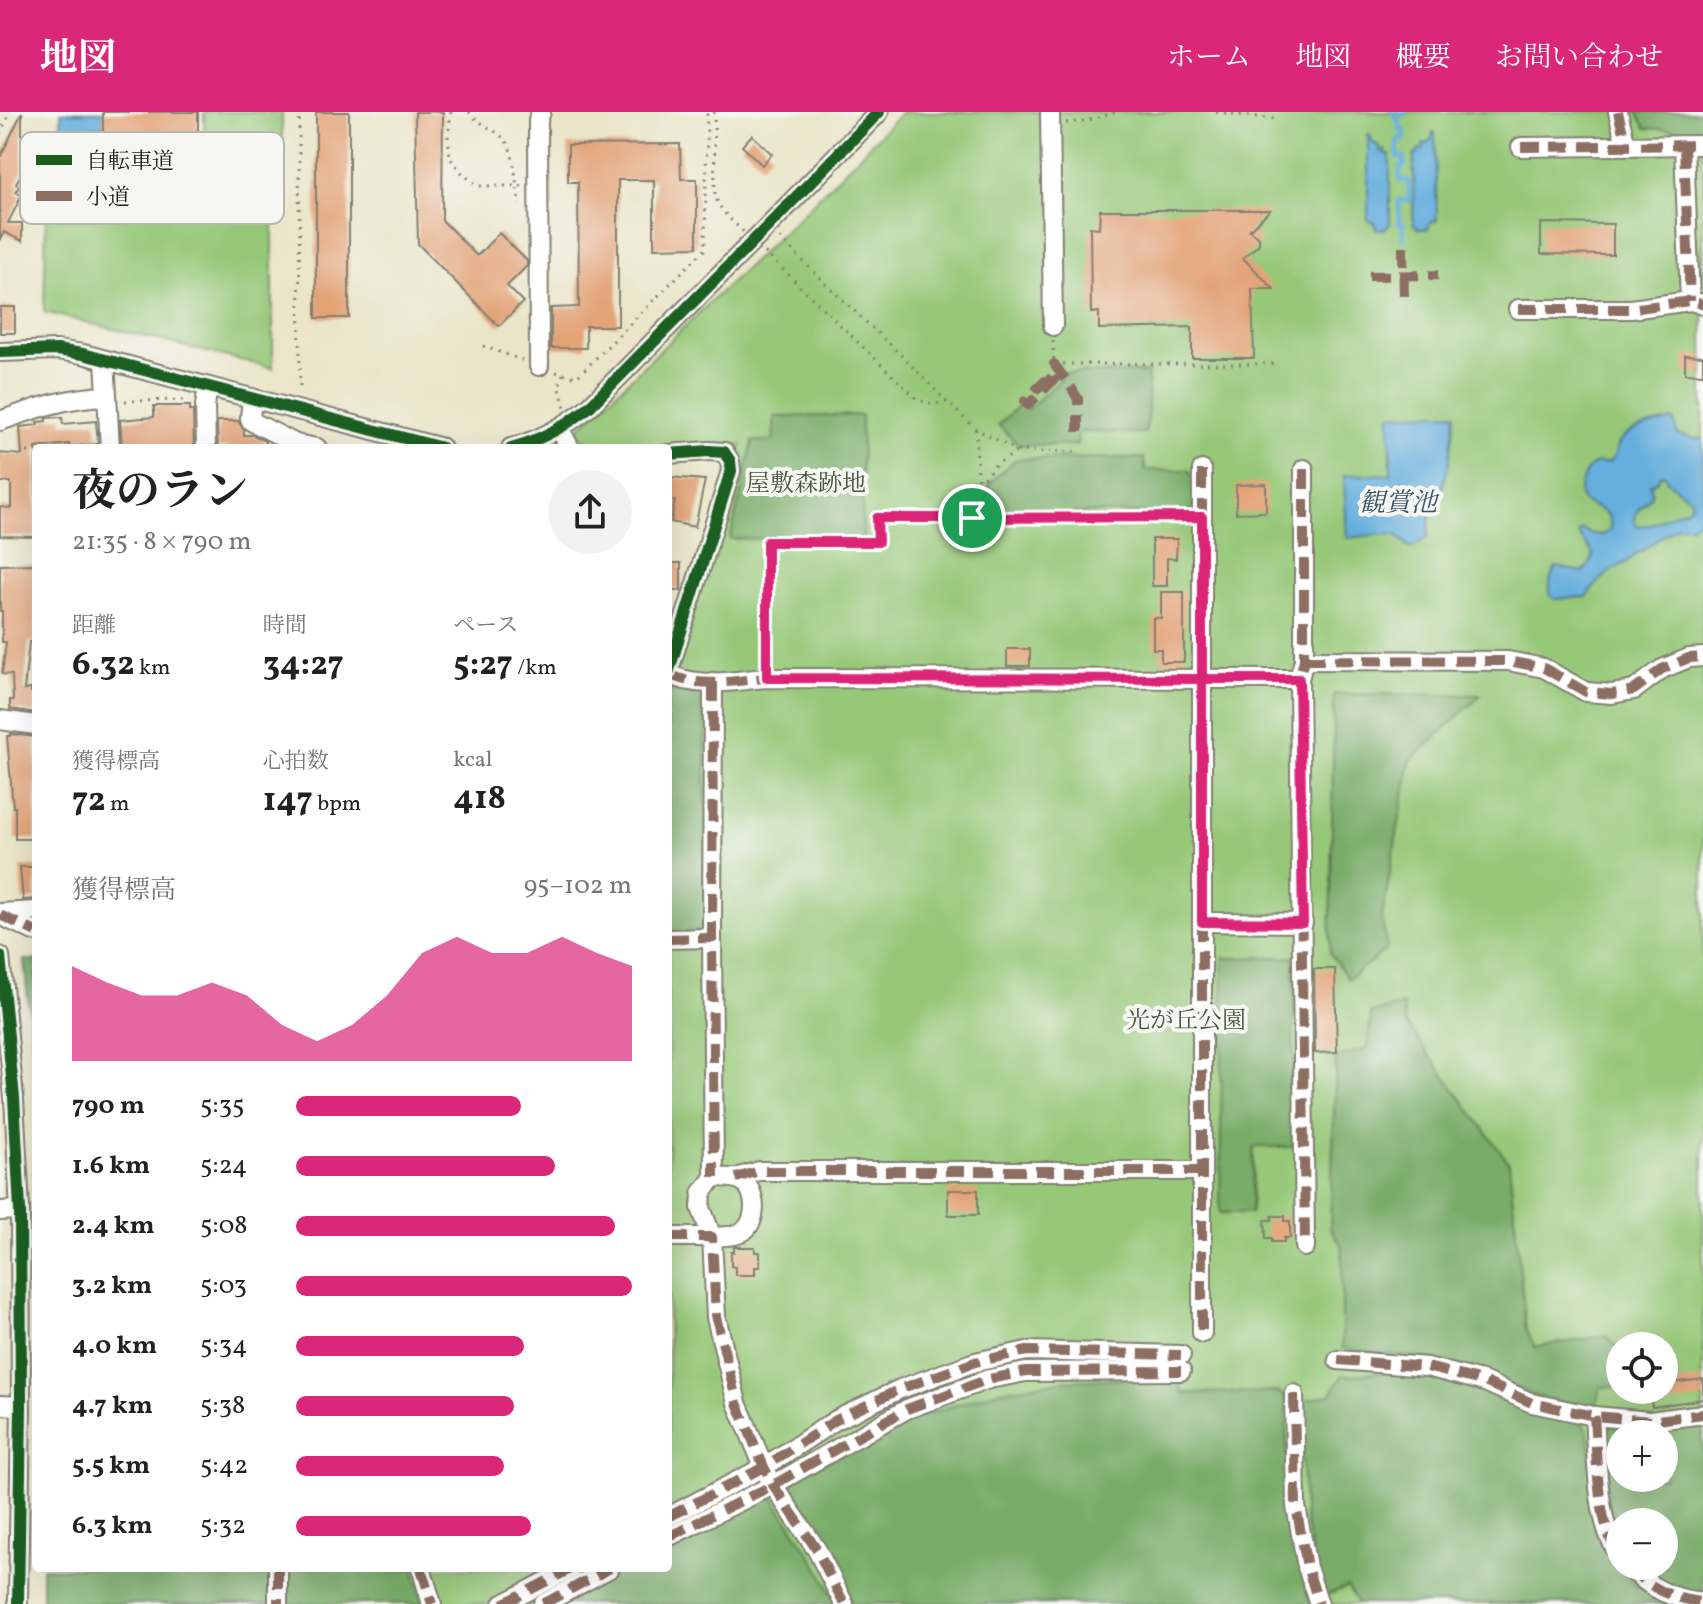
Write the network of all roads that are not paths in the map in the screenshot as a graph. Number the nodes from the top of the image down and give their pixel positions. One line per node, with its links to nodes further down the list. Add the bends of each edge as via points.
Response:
1 (541, 112): 13 (street)
2 (879, 112): 18 (street)
3 (1618, 112): 5 (street)
4 (1051, 118): 10 (street)
5 (1626, 145): 6 (street); 7 (street)
6 (1694, 146): 8 (street)
7 (1521, 147)
8 (1696, 302): 9 (street, via 1631,309)
9 (1518, 309)
10 (1053, 326)
11 (0, 352): 12 (street, via 57,350)
12 (105, 360): 14 (street); 15 (street)
13 (539, 366)
14 (207, 394): 16 (street); 20 (street)
15 (107, 398): 17 (street, via 61,401); 19 (street)
16 (252, 398): 21 (street, via 251,421); 22 (street)
17 (0, 421)
18 (566, 425): 23 (street); 24 (street)
19 (110, 444)
20 (206, 444)
21 (296, 444)
22 (415, 444)
23 (523, 444)
24 (569, 444)
25 (672, 454): 29 (street, via 724,452 731,471)
26 (1304, 469): 30 (street)
27 (1202, 470): 32 (street)
28 (1703, 657): 30 (street, via 1662,669 1634,690 1612,694 1586,692 1544,668 1508,661)
29 (672, 660)
30 (1304, 660): 33 (street)
31 (672, 676): 34 (street)
32 (1202, 679): 33 (street); 34 (street); 39 (street)
33 (1299, 679): 40 (street)
34 (713, 682): 42 (street)
35 (0, 720): 36 (street)
36 (32, 724)
37 (32, 911): 38 (street)
38 (0, 914): 41 (street)
39 (1202, 922): 40 (street); 47 (street)
40 (1303, 923): 54 (street)
41 (32, 930)
42 (712, 938): 43 (street); 48 (street)
43 (672, 939)
44 (0, 956): 45 (street)
45 (3, 1013): 46 (street, via 14,1098)
46 (9, 1164): 50 (street)
47 (1202, 1171): 49 (street, via 759,1171); 56 (street)
48 (714, 1177): 49 (street); 53 (street, via 702,1193 701,1208)
49 (736, 1178): 53 (street, via 755,1201 751,1223 739,1234)
50 (20, 1210): 51 (street); 55 (street)
51 (0, 1211)
52 (672, 1237): 53 (street)
53 (712, 1237): 63 (street, via 716,1317 737,1403)
54 (1305, 1247)
55 (29, 1295): 60 (street)
56 (1202, 1333)
57 (1338, 1360): 62 (street, via 1427,1367 1485,1382 1532,1403)
58 (1294, 1394): 82 (street, via 1296,1506)
59 (0, 1405): 60 (street)
60 (21, 1406): 68 (street)
61 (1703, 1414): 62 (street, via 1650,1421)
62 (1594, 1416): 66 (street)
63 (764, 1467): 64 (street); 64 (street, via 836,1420 975,1362 1027,1351 1181,1363 989,1379 907,1409); 65 (street)
64 (773, 1485): 69 (street); 81 (street, via 817,1550)
65 (672, 1515)
66 (1606, 1524)
67 (0, 1528): 68 (street)
68 (20, 1531): 76 (street)
69 (672, 1535)
70 (278, 1572): 77 (street)
71 (422, 1572): 78 (street)
72 (564, 1572): 79 (street)
73 (603, 1572): 80 (street)
74 (1643, 1580): 75 (street, via 1673,1597)
75 (1703, 1602)
76 (18, 1604)
77 (278, 1604)
78 (432, 1604)
79 (503, 1604)
80 (543, 1604)
81 (844, 1604)
82 (1319, 1604)

